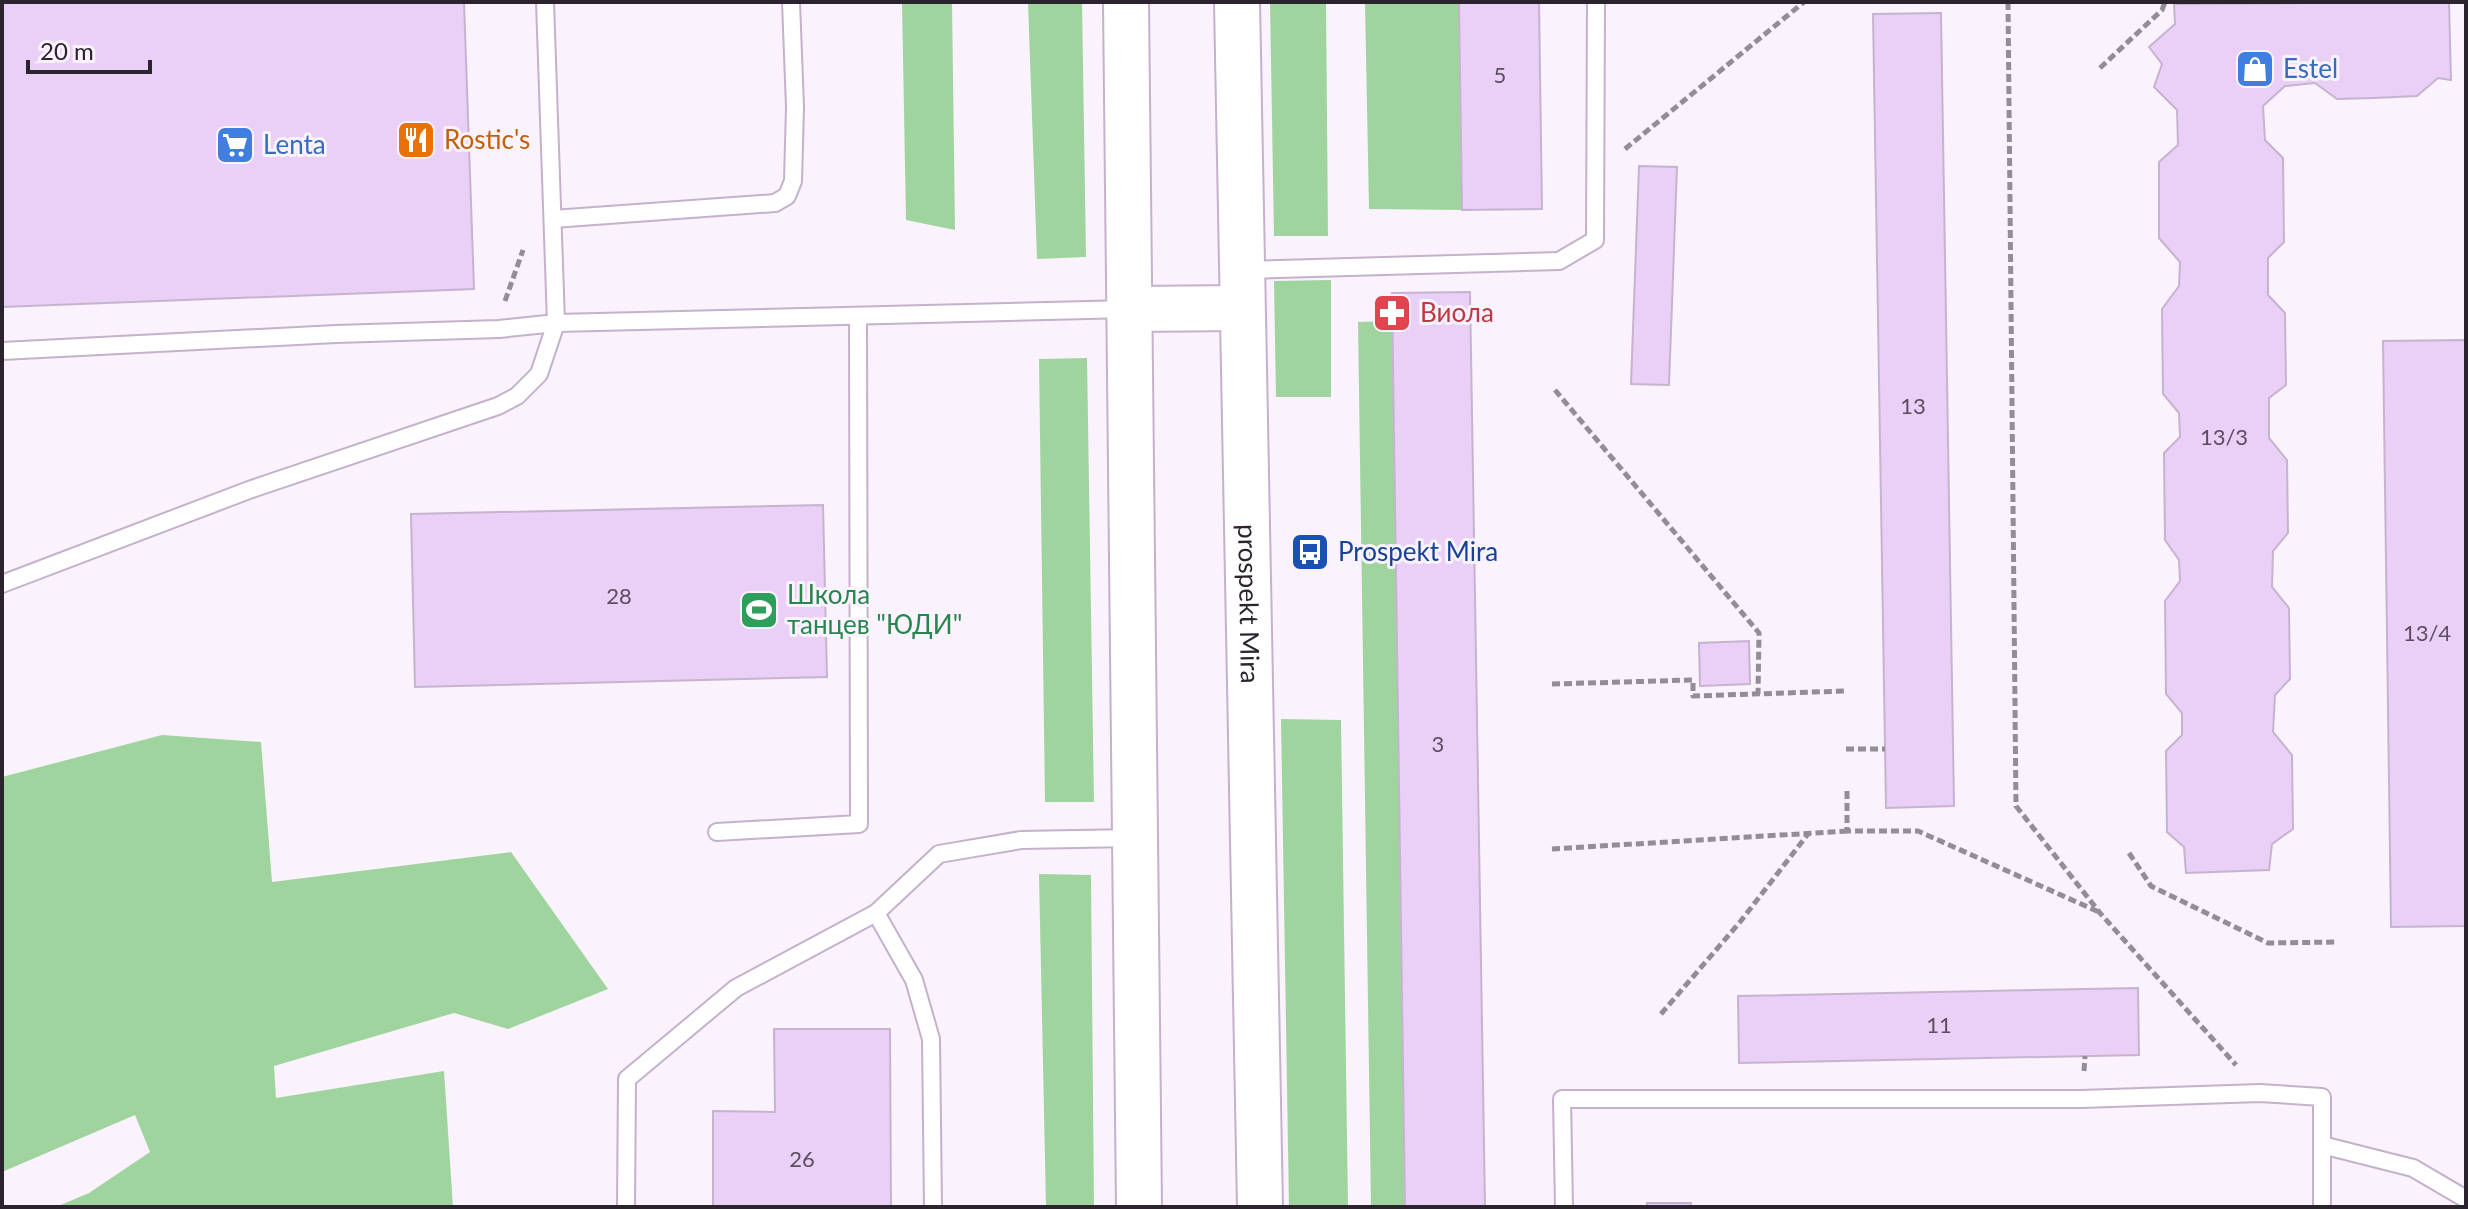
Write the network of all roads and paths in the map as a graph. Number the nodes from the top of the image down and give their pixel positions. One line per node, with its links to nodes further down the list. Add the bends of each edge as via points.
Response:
1 (545, 2): 11 (lane)
2 (791, 2): 11 (lane, via 794,166 787,196 775,203)
3 (1126, 2): 14 (main road)
4 (1237, 2): 13 (main road, prospekt Mira)
5 (1596, 2): 10 (lane)
6 (1804, 2): 10 (path)
7 (2008, 2): 34 (path, via 2016,806)
8 (2165, 2): 9 (path)
9 (2100, 68)
10 (1596, 174): 13 (lane, via 1595,240 1559,261)
11 (553, 219): 16 (lane)
12 (524, 244): 17 (path)
13 (1241, 289): 14 (main road); 43 (main road, prospekt Mira)
14 (1131, 309): 15 (lane); 30 (main road)
15 (858, 316): 16 (lane); 28 (lane, via 859,824)
16 (556, 323): 17 (lane); 20 (lane, via 539,374 498,406 249,490)
17 (499, 329): 18 (lane)
18 (2, 351)
19 (1555, 390): 23 (path, via 1759,633)
20 (2, 584)
21 (1552, 684): 23 (path, via 1693,680 1693,696)
22 (1845, 691): 23 (path)
23 (1758, 694)
24 (1846, 749): 25 (path)
25 (1885, 749)
26 (1847, 791): 27 (path)
27 (1847, 831): 29 (path); 34 (path, via 1918,831)
28 (717, 832)
29 (1808, 833): 31 (path); 36 (path)
30 (1136, 838): 33 (lane, via 1021,840 939,854); 42 (main road)
31 (1552, 849)
32 (2129, 853): 35 (path, via 2151,886 2268,943)
33 (876, 913): 40 (lane, via 736,988 627,1079); 41 (lane, via 914,980 931,1039)
34 (2100, 913): 37 (path)
35 (2336, 942)
36 (1661, 1014)
37 (2260, 1093): 38 (lane, via 2322,1097); 44 (lane, via 2081,1099 1562,1099)
38 (2322, 1145): 39 (lane, via 2413,1168); 45 (lane)
39 (2466, 1199)
40 (626, 1207)
41 (933, 1207)
42 (1139, 1207)
43 (1260, 1207)
44 (1564, 1207)
45 (2322, 1207)

